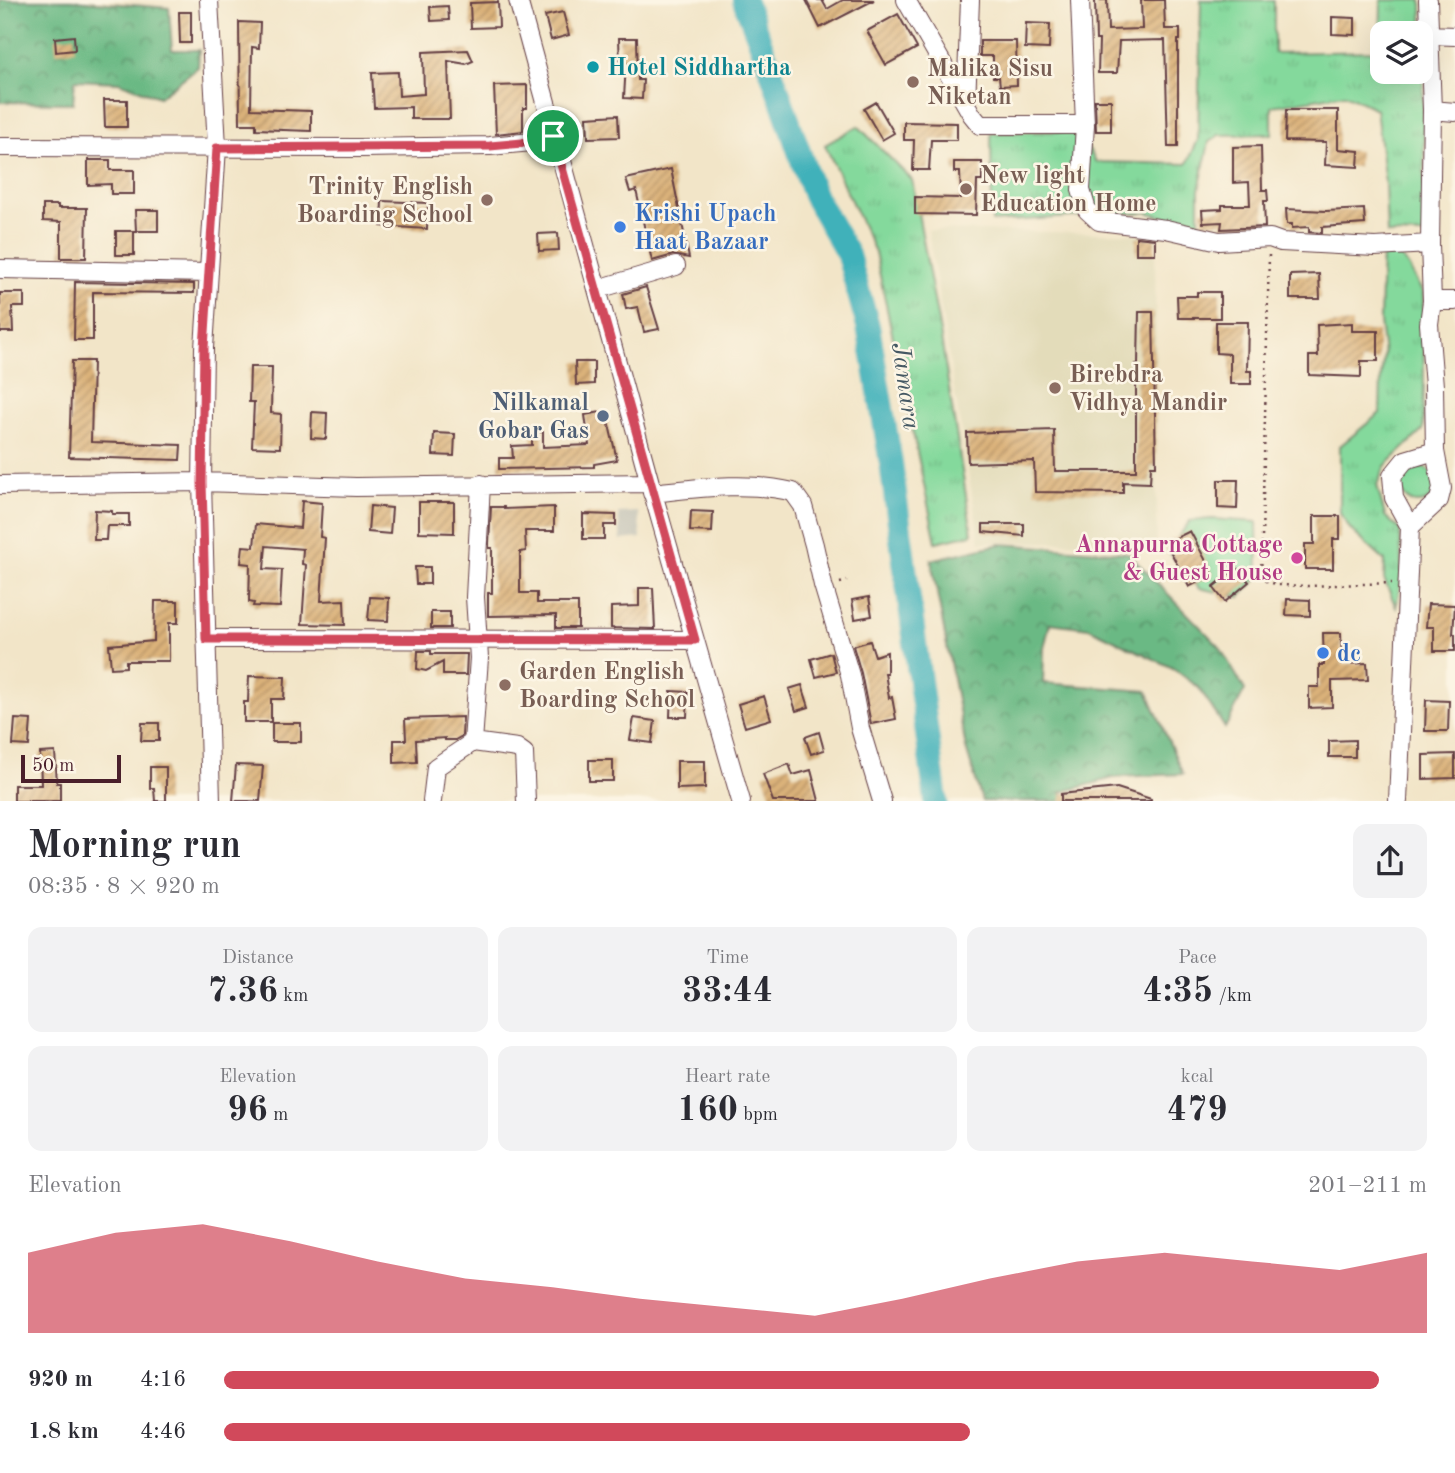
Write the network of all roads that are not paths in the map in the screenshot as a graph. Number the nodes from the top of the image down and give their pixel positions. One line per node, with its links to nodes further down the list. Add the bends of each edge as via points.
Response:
1 (209, 0): 17 (street)
2 (518, 0): 15 (street)
3 (906, 0): 11 (street)
4 (970, 0): 11 (street)
5 (1080, 0): 14 (street)
6 (1428, 0): 7 (street)
7 (1428, 21)
8 (1433, 35): 9 (street)
9 (1455, 36)
10 (1431, 84): 12 (street)
11 (966, 104): 14 (street, via 980,125)
12 (1432, 110): 13 (street); 18 (street)
13 (1455, 112)
14 (1085, 125): 18 (street, via 1081,190 1087,210 1099,221 1219,241 1270,238 1375,247)
15 (553, 136): 17 (street, via 544,141 490,146); 22 (street)
16 (0, 147): 17 (street)
17 (217, 148): 21 (street)
18 (1430, 244): 23 (street)
19 (676, 266): 22 (street)
20 (0, 269): 21 (street)
21 (209, 273): 26 (street)
22 (598, 289): 29 (street)
23 (1432, 301): 24 (street); 25 (street, via 1429,324)
24 (1455, 302)
25 (1436, 451): 30 (street); 31 (street, via 1405,460 1392,476 1394,498)
26 (202, 482): 27 (street, via 356,487); 28 (street); 32 (street)
27 (481, 484): 29 (street); 33 (street, via 475,597)
28 (0, 485)
29 (651, 488): 34 (street); 40 (street, via 711,485 793,492 811,532)
30 (1447, 500): 31 (street)
31 (1410, 527): 41 (street)
32 (206, 639): 33 (street); 36 (street)
33 (479, 640): 34 (street); 35 (street)
34 (695, 640): 39 (street)
35 (473, 742): 37 (street, via 436,767); 38 (street, via 517,748 523,753)
36 (211, 801)
37 (432, 801)
38 (526, 801)
39 (741, 801)
40 (883, 801)
41 (1398, 801)

